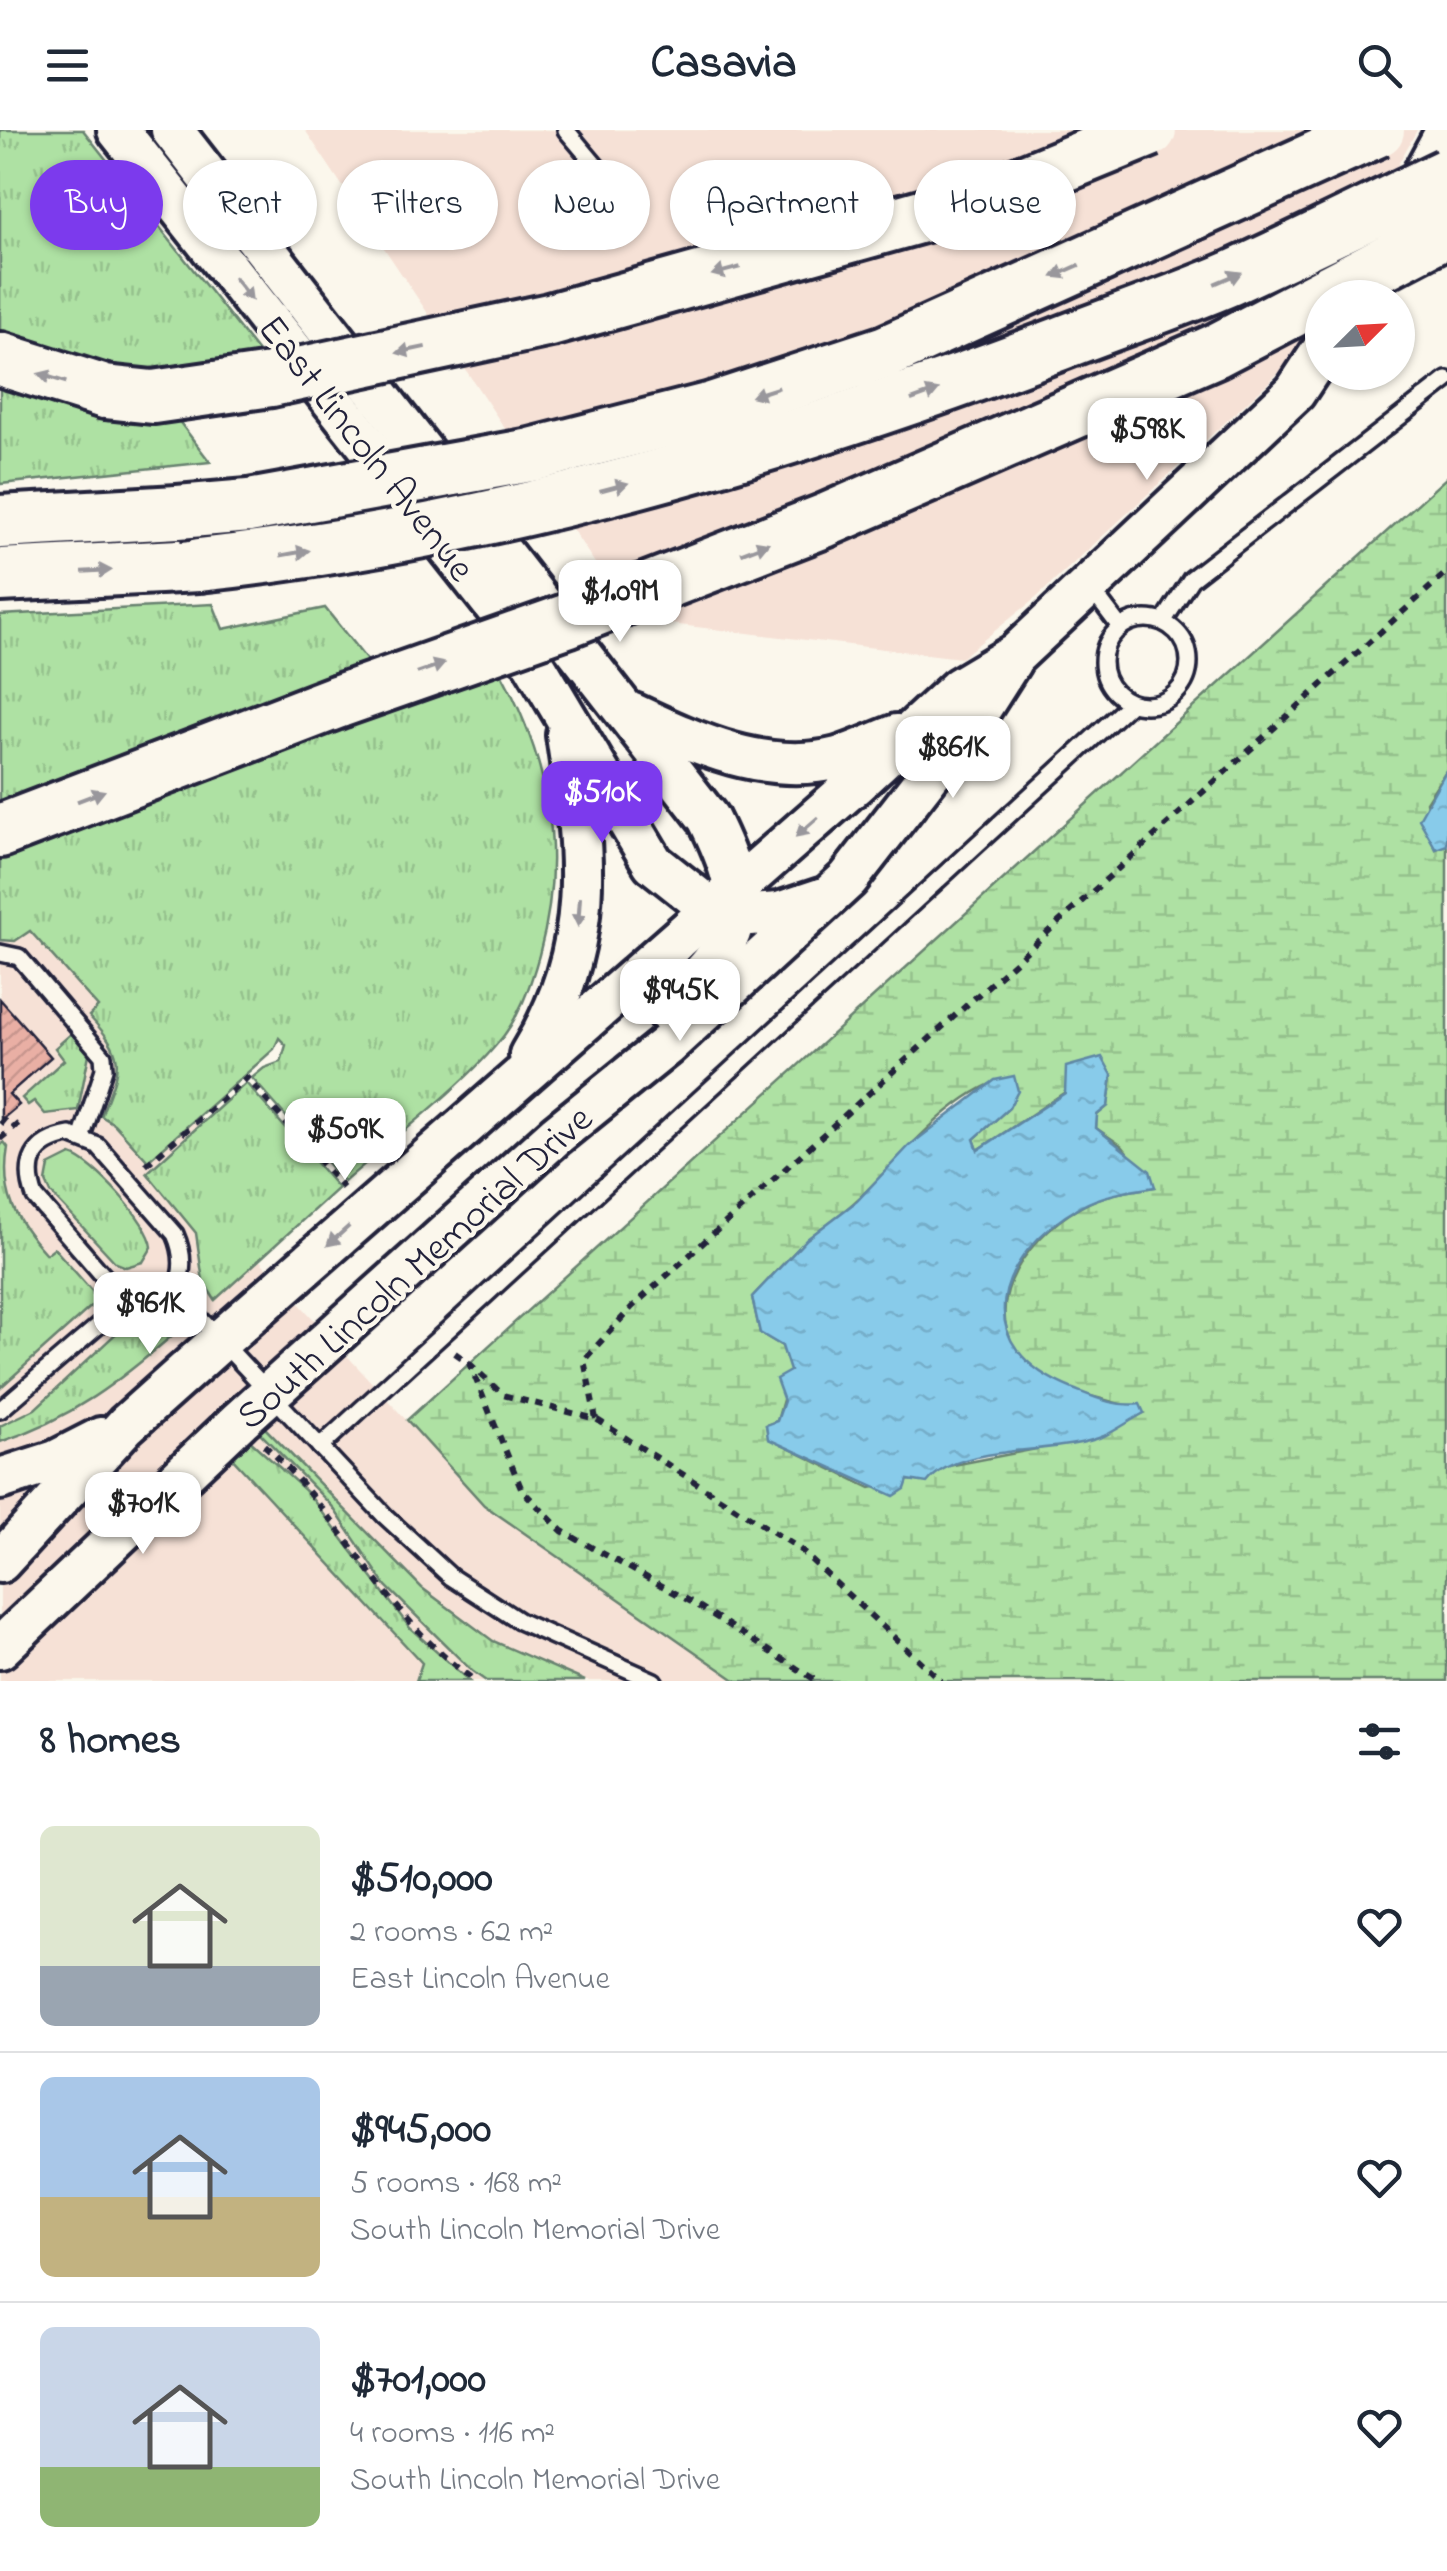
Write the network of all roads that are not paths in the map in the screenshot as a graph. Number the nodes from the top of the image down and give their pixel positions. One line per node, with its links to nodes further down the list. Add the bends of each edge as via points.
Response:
1 (118, 130): 21 (main road, East Lincoln Avenue, one-way to 21, via 514,630)
2 (172, 130): 22 (main road, East Lincoln Avenue)
3 (566, 130): 7 (lane)
4 (1150, 130): 11 (highway, one-way to 11, bridge, via 979,200 550,320 271,380 153,397 105,392)
5 (1378, 130): 14 (highway, one-way to 14, bridge, via 886,352 712,409 531,454 249,506)
6 (1447, 130): 10 (main road)
7 (591, 160)
8 (1447, 176): 15 (highway, one-way to 8, bridge, via 286,556 544,506 742,453 922,396 1227,280)
9 (1447, 230): 24 (highway, one-way to 9, bridge, via 824,521 1216,351)
10 (1366, 280)
11 (0, 360)
12 (1305, 377): 16 (main road, South Lincoln Memorial Drive)
13 (1447, 380): 17 (lane, via 1191,579)
14 (0, 522)
15 (0, 575)
16 (1088, 586): 18 (lane); 19 (main road, South Lincoln Memorial Drive)
17 (1163, 622): 18 (lane); 20 (lane, via 1184,642 1188,671 1173,696 1146,706)
18 (1120, 626): 20 (lane, via 1102,661 1110,687)
19 (1016, 654): 23 (main road, South Lincoln Memorial Drive, via 959,688); 25 (main road, South Lincoln Memorial Drive, via 981,708)
20 (1131, 703): 37 (lane)
21 (563, 711): 26 (main road, East Lincoln Avenue, via 652,863 675,884); 28 (main road, one-way to 28, via 584,846 577,939 552,1020)
22 (629, 712): 23 (main road, via 697,744 777,762 836,758); 26 (main road, East Lincoln Avenue, via 708,818)
23 (915, 728): 26 (main road, South Lincoln Memorial Drive, one-way to 26)
24 (0, 831)
25 (829, 896): 26 (main road, via 779,913); 29 (main road, South Lincoln Memorial Drive, via 666,1046)
26 (730, 904): 28 (main road, South Lincoln Memorial Drive); 29 (main road, via 723,950 620,1050)
27 (0, 953): 30 (lane, via 19,957 103,1056)
28 (516, 1078): 33 (main road, South Lincoln Memorial Drive, one-way to 33)
29 (556, 1135): 34 (main road, South Lincoln Memorial Drive)
30 (82, 1136): 31 (lane, via 175,1234 184,1264); 32 (lane, via 44,1143 28,1177 36,1198)
31 (175, 1292): 32 (lane, via 161,1302); 33 (lane)
32 (126, 1302): 35 (lane)
33 (220, 1340): 34 (lane); 36 (main road, South Lincoln Memorial Drive)
34 (271, 1392): 37 (lane); 40 (main road, South Lincoln Memorial Drive)
35 (0, 1410)
36 (126, 1426): 38 (main road); 39 (main road, South Lincoln Memorial Drive)
37 (320, 1447): 41 (lane, via 450,1577 519,1621)
38 (0, 1480)
39 (0, 1562)
40 (0, 1648)
41 (654, 1681)

